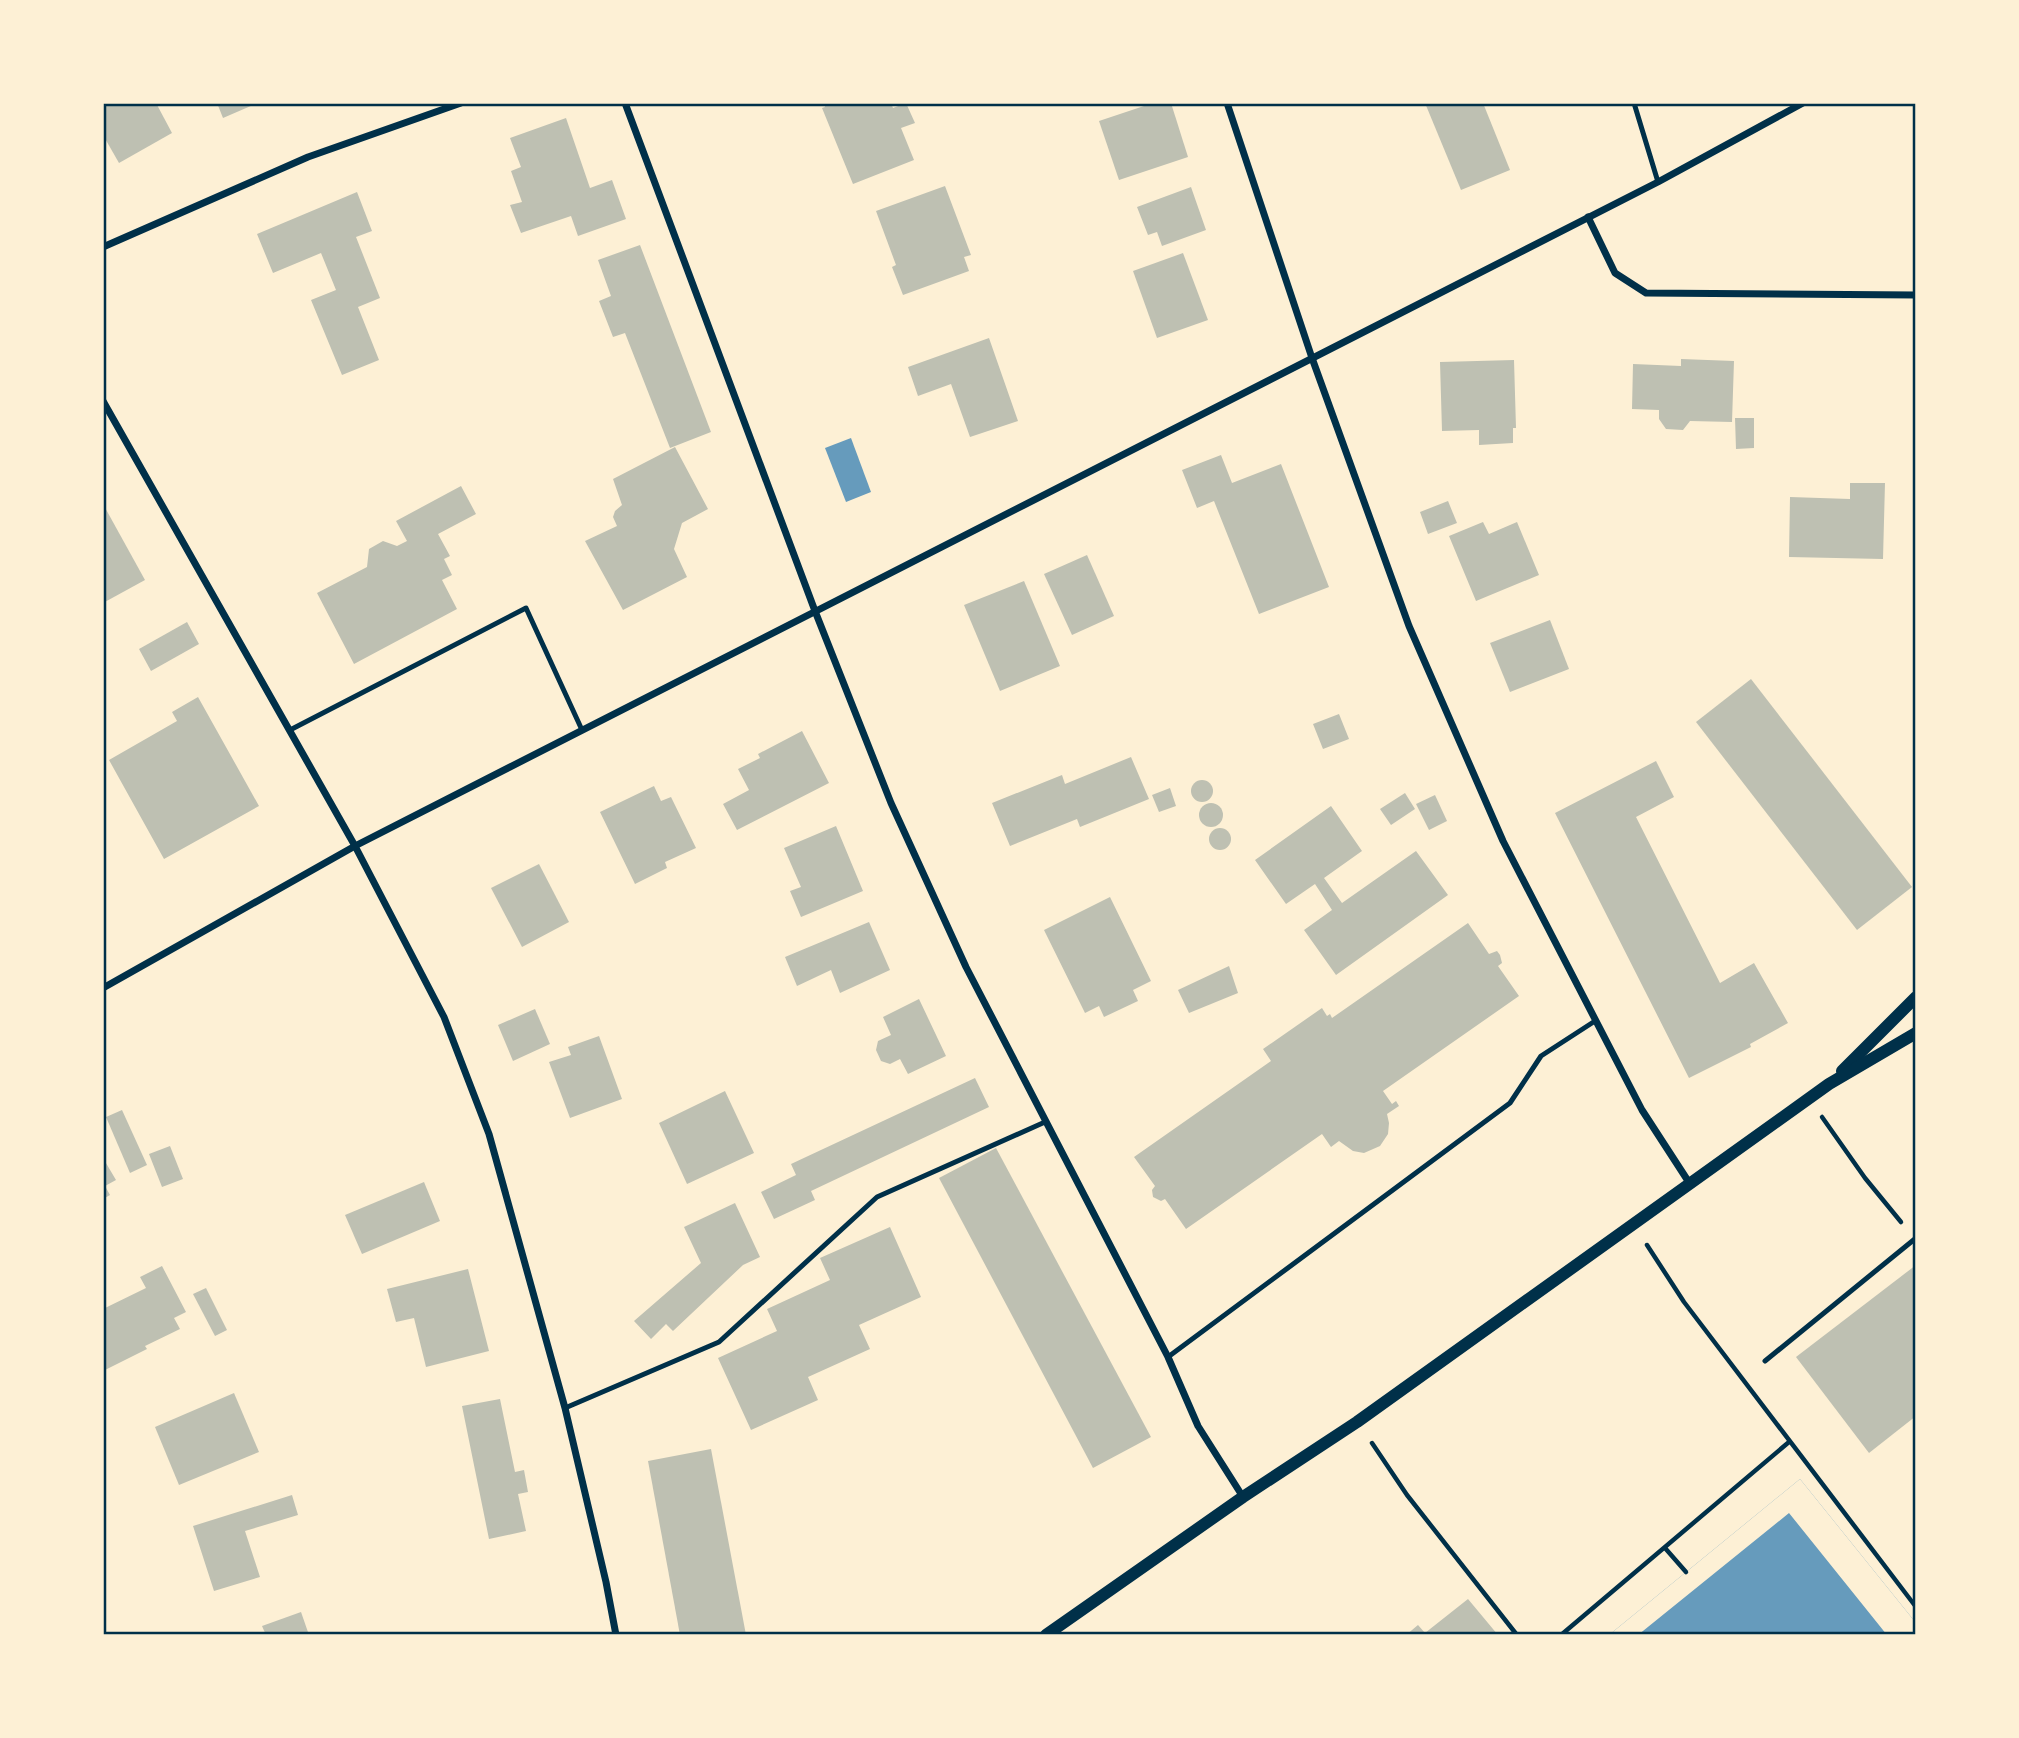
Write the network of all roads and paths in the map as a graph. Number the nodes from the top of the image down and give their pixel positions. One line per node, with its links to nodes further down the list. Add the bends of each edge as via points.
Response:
1 (461, 103): 8 (street, via 308,157)
2 (625, 103): 12 (street)
3 (1227, 103): 10 (street)
4 (1634, 103): 6 (lane)
5 (1803, 103): 6 (street)
6 (1658, 182): 7 (street)
7 (1588, 217): 9 (street, via 1615,273 1646,293); 10 (street)
8 (103, 247)
9 (1916, 295)
10 (1312, 358): 12 (street); 18 (street, via 1409,626 1503,841)
11 (103, 401): 13 (street)
12 (815, 611): 14 (street); 22 (street, via 891,803 966,967)
13 (290, 730): 14 (lane, via 526,608); 15 (street)
14 (583, 730): 15 (street)
15 (355, 846): 16 (street); 29 (street, via 444,1017 489,1133)
16 (103, 988)
17 (1916, 997): 20 (street)
18 (1595, 1021): 23 (street, via 1642,1110); 27 (lane, via 1541,1056 1510,1103)
19 (1916, 1033): 20 (street)
20 (1829, 1084): 21 (street)
21 (1809, 1099): 23 (street); 24 (path)
22 (1045, 1122): 27 (street); 29 (lane, via 877,1197 719,1342)
23 (1690, 1184): 25 (street)
24 (1890, 1208)
25 (1633, 1224): 30 (street); 31 (path)
26 (1916, 1238): 28 (lane)
27 (1168, 1357): 32 (street, via 1198,1426)
28 (1765, 1361)
29 (565, 1408): 36 (street)
30 (1357, 1422): 32 (street); 38 (path, via 1407,1495)
31 (1789, 1442): 33 (path); 35 (path)
32 (1242, 1497): 37 (street)
33 (1665, 1548): 34 (path); 39 (path)
34 (1686, 1572)
35 (1916, 1607)
36 (616, 1635)
37 (1046, 1635)
38 (1517, 1635)
39 (1561, 1635)

